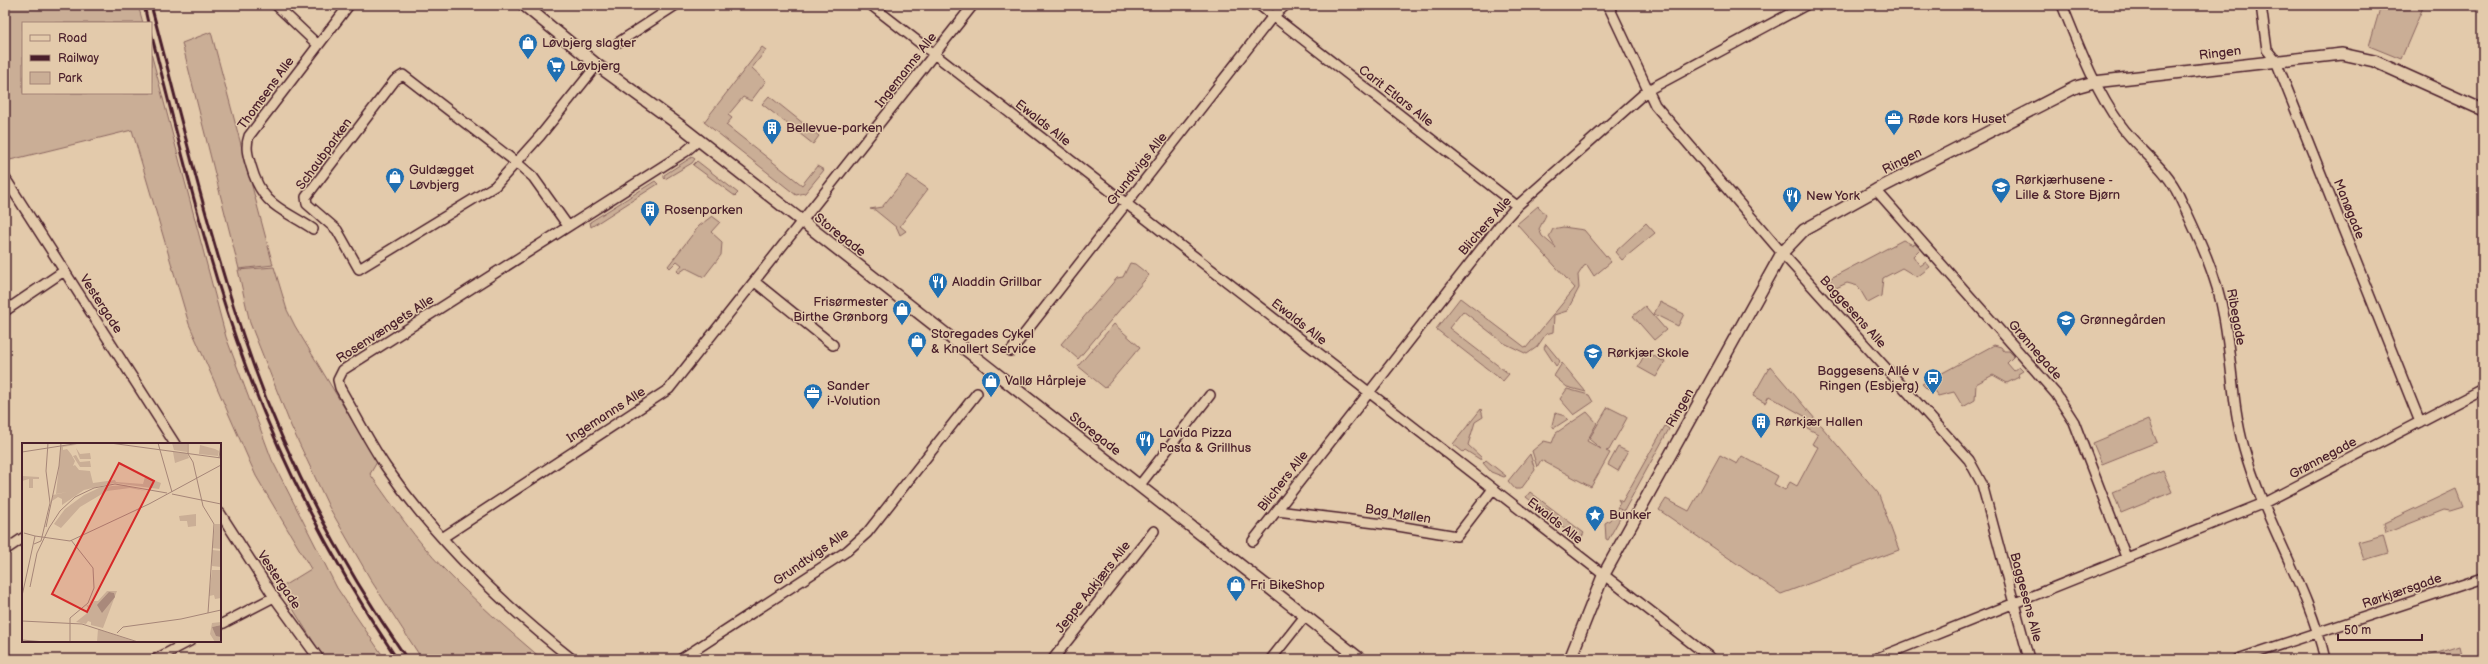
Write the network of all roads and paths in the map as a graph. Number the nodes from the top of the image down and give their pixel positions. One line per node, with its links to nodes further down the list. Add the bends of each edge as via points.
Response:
1 (276, 5): 15 (street)
2 (349, 5): 15 (street, Thomsens Alle)
3 (524, 5): 18 (street, Storegade)
4 (676, 5): 14 (street)
5 (871, 5): 16 (street, Ewalds Alle)
6 (973, 5): 16 (street, Ingemanns Alle)
7 (1259, 5): 13 (street, Carit Etlars Alle)
8 (1286, 5): 13 (street, Grundtvigs Alle)
9 (1608, 5): 20 (street, Baggesens Alle)
10 (1806, 5): 20 (street, Blichers Alle)
11 (2062, 5): 19 (street, Ribegade)
12 (2261, 5): 17 (street, Manøgade, via 2267,50)
13 (1273, 16): 26 (street, Grundtvigs Alle); 27 (street, Carit Etlars Alle)
14 (619, 42)
15 (318, 45): 30 (street, Thomsens Alle, via 249,136 246,144 254,178 263,196 274,206)
16 (934, 55): 26 (street, Ewalds Alle); 28 (street, Ingemanns Alle)
17 (2276, 61): 19 (street, Ringen); 21 (street, Ringen, via 2342,54 2374,61); 41 (street, Manøgade)
18 (597, 65): 22 (street, Storegade); 23 (street, Schaubparken)
19 (2094, 82): 25 (street, Ringen, via 2076,87); 45 (street, Ribegade, via 2122,127 2165,172 2178,194 2217,284 2244,449)
20 (1648, 90): 27 (street, Blichers Alle); 31 (street, Baggesens Alle, via 1655,105)
21 (2483, 110)
22 (699, 140): 28 (street, Storegade); 29 (street, Rosenvængets Alle, via 685,152)
23 (517, 163): 23 (street, Schaubparken, via 403,75 395,80 306,197 307,204 337,230 359,269 495,186); 29 (street, Schaubparken, via 533,177)
24 (5, 178): 32 (street, Vestergade)
25 (1876, 190): 31 (street, Ringen, via 1804,230); 53 (street, Grønnegade, via 2056,394 2074,422)
26 (1127, 204): 36 (street, Grundtvigs Alle); 39 (street, Ewalds Alle)
27 (1517, 206): 39 (street, Blichers Alle)
28 (802, 223): 33 (street, Ingemanns Alle); 43 (street, Storegade)
29 (568, 226): 49 (street, Rosenvængets Alle, via 343,370 339,377 340,388 385,465)
30 (313, 229)
31 (1782, 253): 54 (street, Ringen); 57 (street, Baggesens Alle, via 1969,460 1982,484)
32 (64, 271): 34 (street); 42 (street, Vestergade)
33 (755, 282): 35 (street); 49 (street, Ingemanns Alle, via 669,389)
34 (5, 311)
35 (833, 345)
36 (1011, 351)
37 (2483, 389): 41 (street, Grønnegade)
38 (977, 393): 65 (street, Grundtvigs Alle, via 866,534 847,551)
39 (1368, 393): 44 (street, Ewalds Alle); 46 (street, Blichers Alle)
40 (1210, 395): 43 (street)
41 (2420, 422): 45 (street, Grønnegade)
42 (174, 443)
43 (1139, 486): 58 (street, Storegade)
44 (1493, 489): 46 (street, Bag Møllen, via 1457,536); 54 (street, Ewalds Alle)
45 (2264, 503): 53 (street, Grønnegade); 60 (street, Ribegade)
46 (1277, 511): 51 (street, Blichers Alle)
47 (221, 515): 56 (street, Vestergade)
48 (1154, 531): 66 (street, Jeppe Aakjærs Alle)
49 (442, 538): 64 (street, Rosenvængets Alle, via 492,591)
50 (22, 539): 52 (street)
51 (1253, 541)
52 (5, 550)
53 (2126, 557): 57 (street, Grønnegade)
54 (1603, 576): 69 (street, Ringen); 70 (street, Ewalds Alle)
55 (2483, 578): 60 (street, Rørkjærsgade)
56 (274, 597): 59 (street); 63 (street, Vestergade)
57 (2013, 602): 71 (street, Grønnegade); 72 (street, Baggesens Alle)
58 (1305, 616): 67 (street); 68 (street, Storegade)
59 (221, 624)
60 (2319, 633): 73 (street, Rørkjærsgade); 74 (street, Ribegade)
61 (188, 642): 62 (street)
62 (156, 659)
63 (318, 659)
64 (572, 659)
65 (681, 659)
66 (1053, 659)
67 (1271, 659)
68 (1360, 659)
69 (1570, 659)
70 (1712, 659)
71 (1875, 659)
72 (2029, 659)
73 (2238, 659)
74 (2325, 659)

